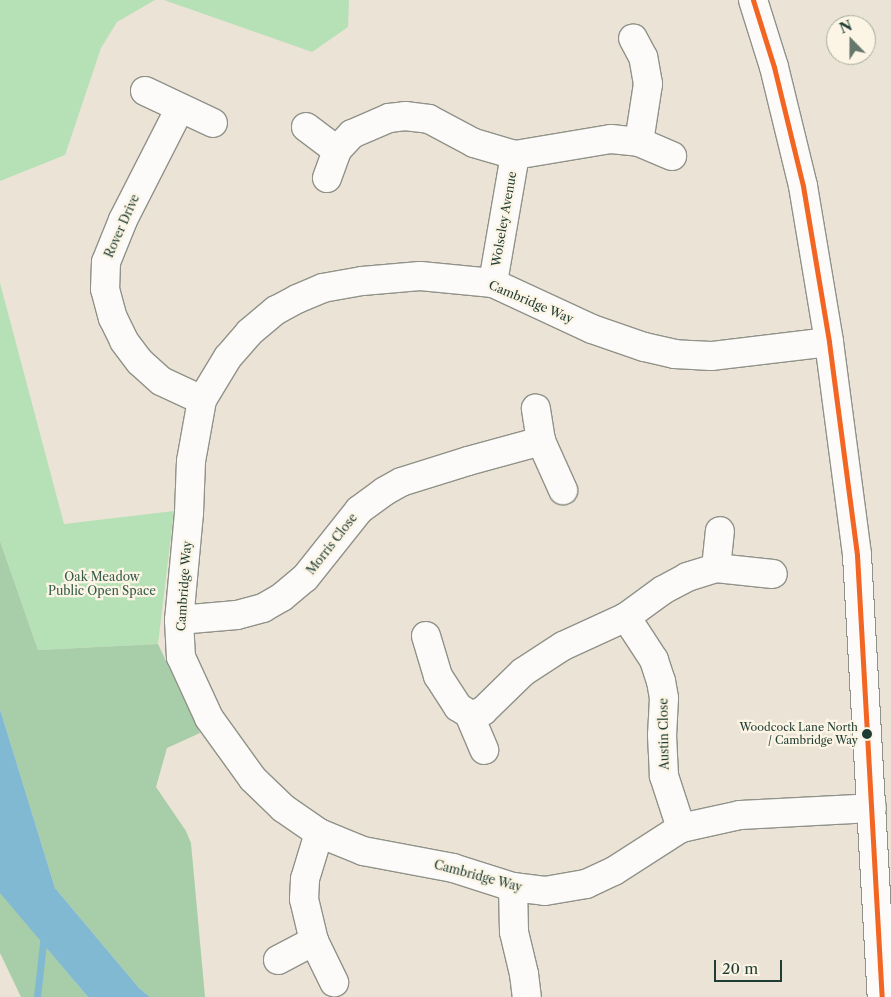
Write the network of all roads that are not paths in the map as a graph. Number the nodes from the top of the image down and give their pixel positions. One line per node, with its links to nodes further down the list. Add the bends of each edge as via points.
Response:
1 (753, 0): 13 (street, via 774,67 803,186)
2 (633, 38): 7 (street, via 643,58 648,84)
3 (145, 91): 4 (street)
4 (180, 108): 5 (street); 14 (street, Rover Drive, via 123,220 106,262 104,289 124,341 140,362 161,381)
5 (213, 123)
6 (306, 127): 8 (street)
7 (639, 142): 9 (street, Wolseley Avenue, via 611,139); 10 (street, Wolseley Avenue)
8 (337, 150): 9 (street, Wolseley Avenue, via 352,134 389,118 405,116 429,119 474,143); 11 (street, Wolseley Avenue)
9 (515, 155): 12 (street, Wolseley Avenue)
10 (672, 156)
11 (327, 178)
12 (492, 284): 13 (street, Cambridge Way, via 592,329 675,354 711,356); 14 (street, Cambridge Way, via 420,276 323,288 276,310 250,333 228,357)
13 (829, 342): 26 (street, via 857,554)
14 (202, 400): 22 (street, Cambridge Way, via 191,461)
15 (536, 408): 16 (street)
16 (541, 441): 17 (street); 22 (street, Morris Close, via 468,460 401,482 385,491 359,510 305,578 262,608 237,615)
17 (563, 490)
18 (720, 531): 19 (street)
19 (716, 568): 20 (street); 21 (street, via 687,577)
20 (773, 574)
21 (626, 616): 24 (street, via 563,646 523,672 483,711); 27 (street, Austin Close, via 654,660 661,681 664,776)
22 (179, 620): 28 (street, Cambridge Way, via 181,657 209,718 252,779 283,808)
23 (426, 636): 24 (street, via 438,676 458,707)
24 (469, 714): 25 (street)
25 (484, 750)
26 (872, 808): 27 (street, Cambridge Way, via 740,815); 34 (street)
27 (681, 828): 29 (street, Cambridge Way, via 614,871 586,884 545,891)
28 (319, 833): 29 (street, Cambridge Way, via 364,850 453,868); 30 (street, via 305,879 304,899)
29 (513, 887): 33 (street, via 514,932)
30 (314, 941): 31 (street); 32 (street)
31 (278, 960)
32 (334, 982)
33 (527, 997)
34 (882, 997)

